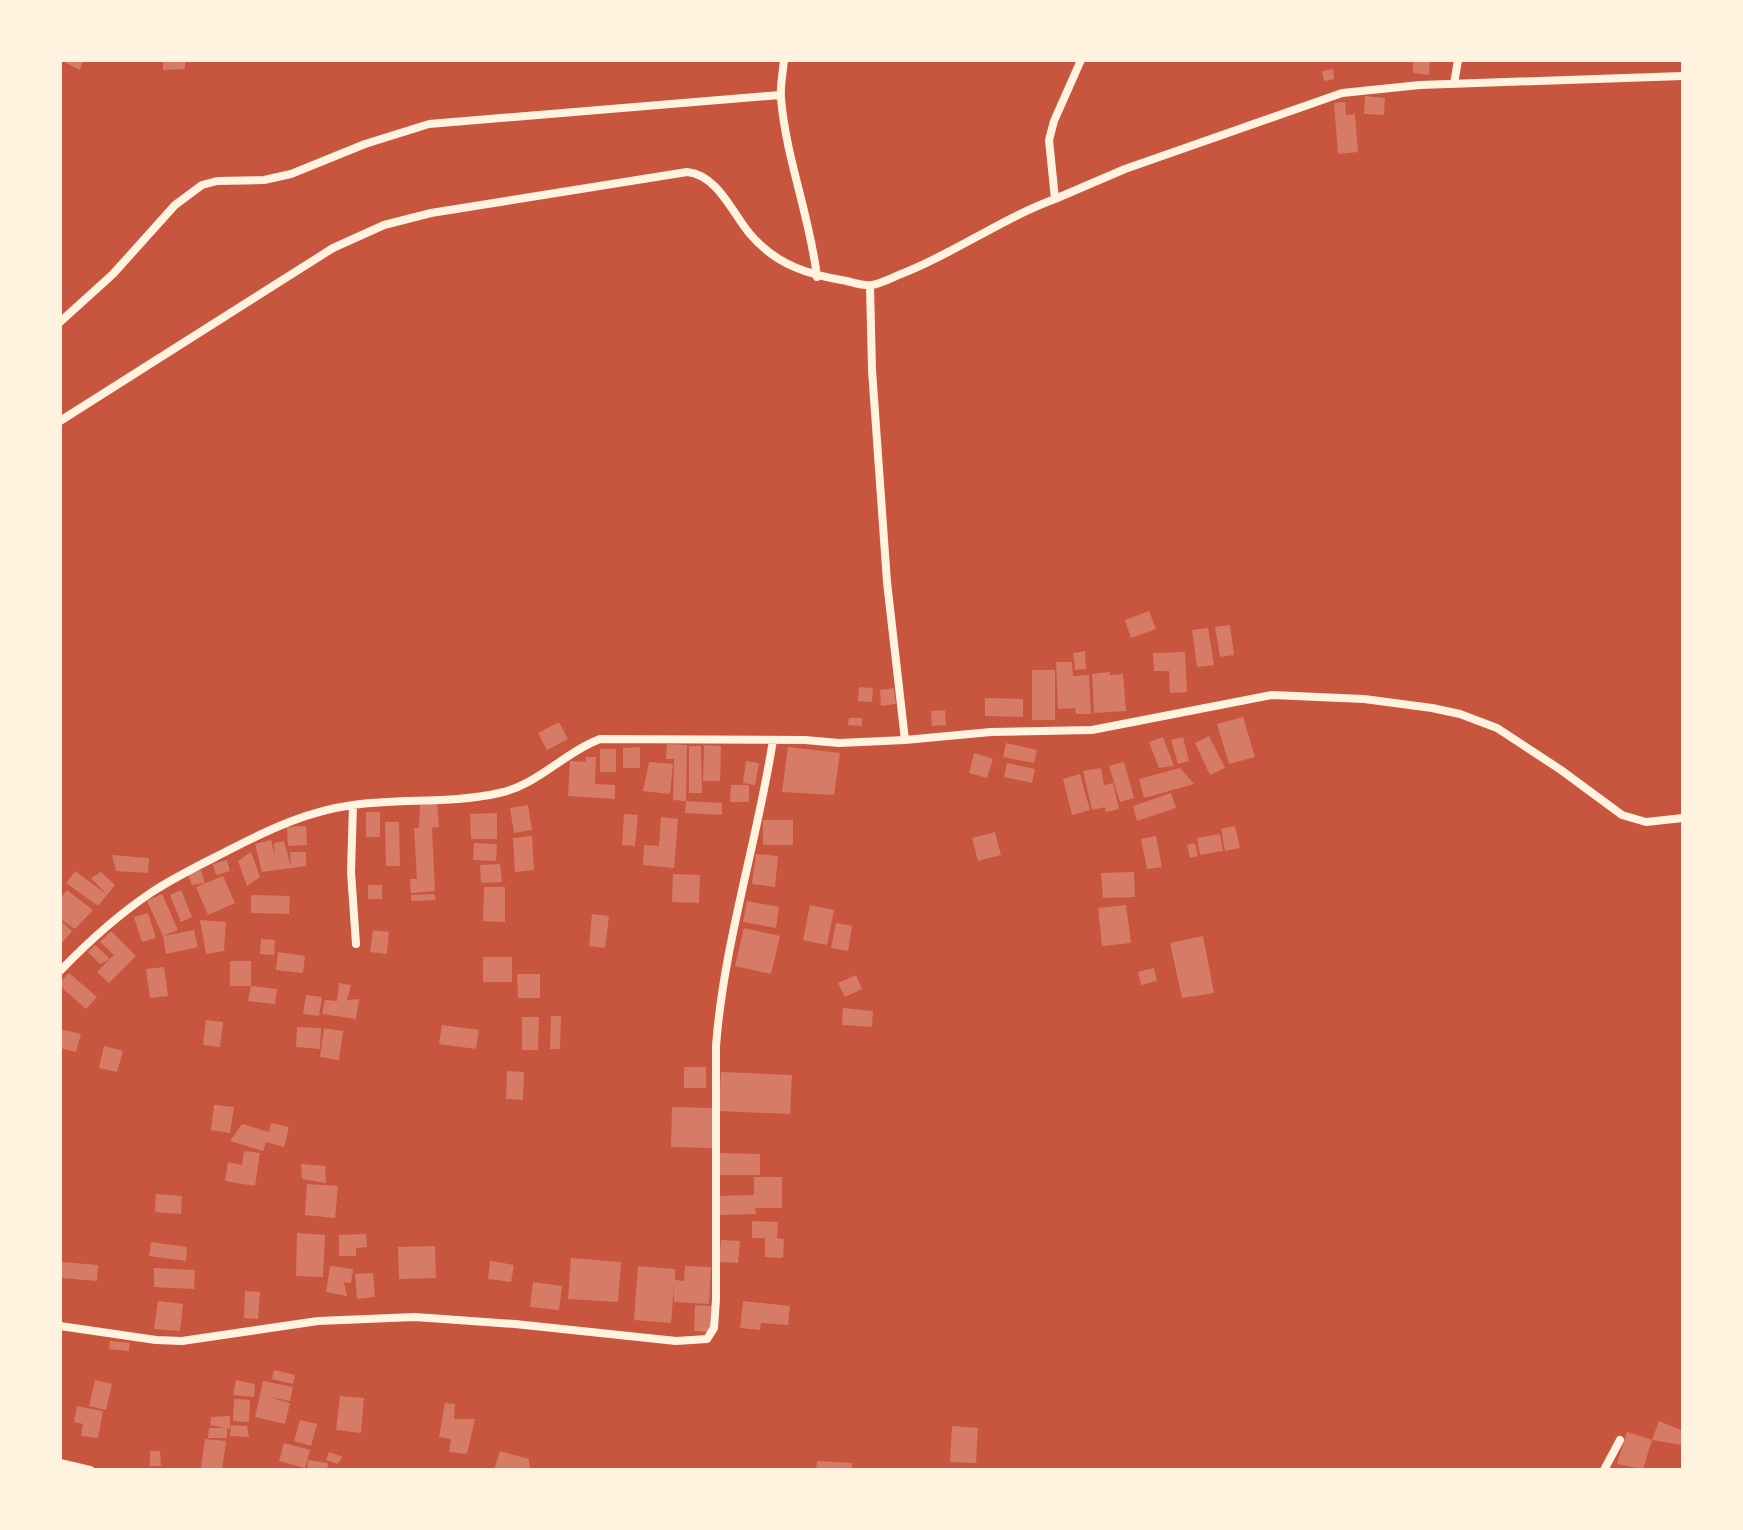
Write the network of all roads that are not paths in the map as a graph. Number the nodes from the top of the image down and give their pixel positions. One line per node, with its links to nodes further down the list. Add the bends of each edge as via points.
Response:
1 (784, 60): 6 (street)
2 (1081, 60): 7 (street, via 1049,140)
3 (1458, 60): 5 (street)
4 (1683, 76): 5 (street)
5 (1454, 84): 7 (street, via 1320,99)
6 (780, 95): 8 (street); 10 (street, via 429,124 291,174 202,185 175,205 113,274)
7 (1055, 199): 9 (street, via 940,257)
8 (817, 277): 9 (street); 11 (street, via 794,269 764,248 706,177 697,173 431,213 384,225 333,248)
9 (870, 285): 13 (street, via 888,595)
10 (60, 322)
11 (60, 421)
12 (773, 740): 13 (street); 14 (street, via 600,739 582,745 538,778 500,793); 18 (street, via 719,1009 716,1299 714,1328 707,1339 676,1341 415,1317 318,1321 182,1341)
13 (905, 740): 15 (street, via 1092,730 1272,695 1364,699 1460,714 1497,728 1622,815 1646,822)
14 (353, 805): 16 (street); 17 (street, via 271,828 174,879 129,909)
15 (1683, 818)
16 (356, 944)
17 (60, 971)
18 (60, 1326)
19 (1620, 1440): 22 (street)
20 (60, 1463): 21 (street)
21 (90, 1470)
22 (1604, 1470)

